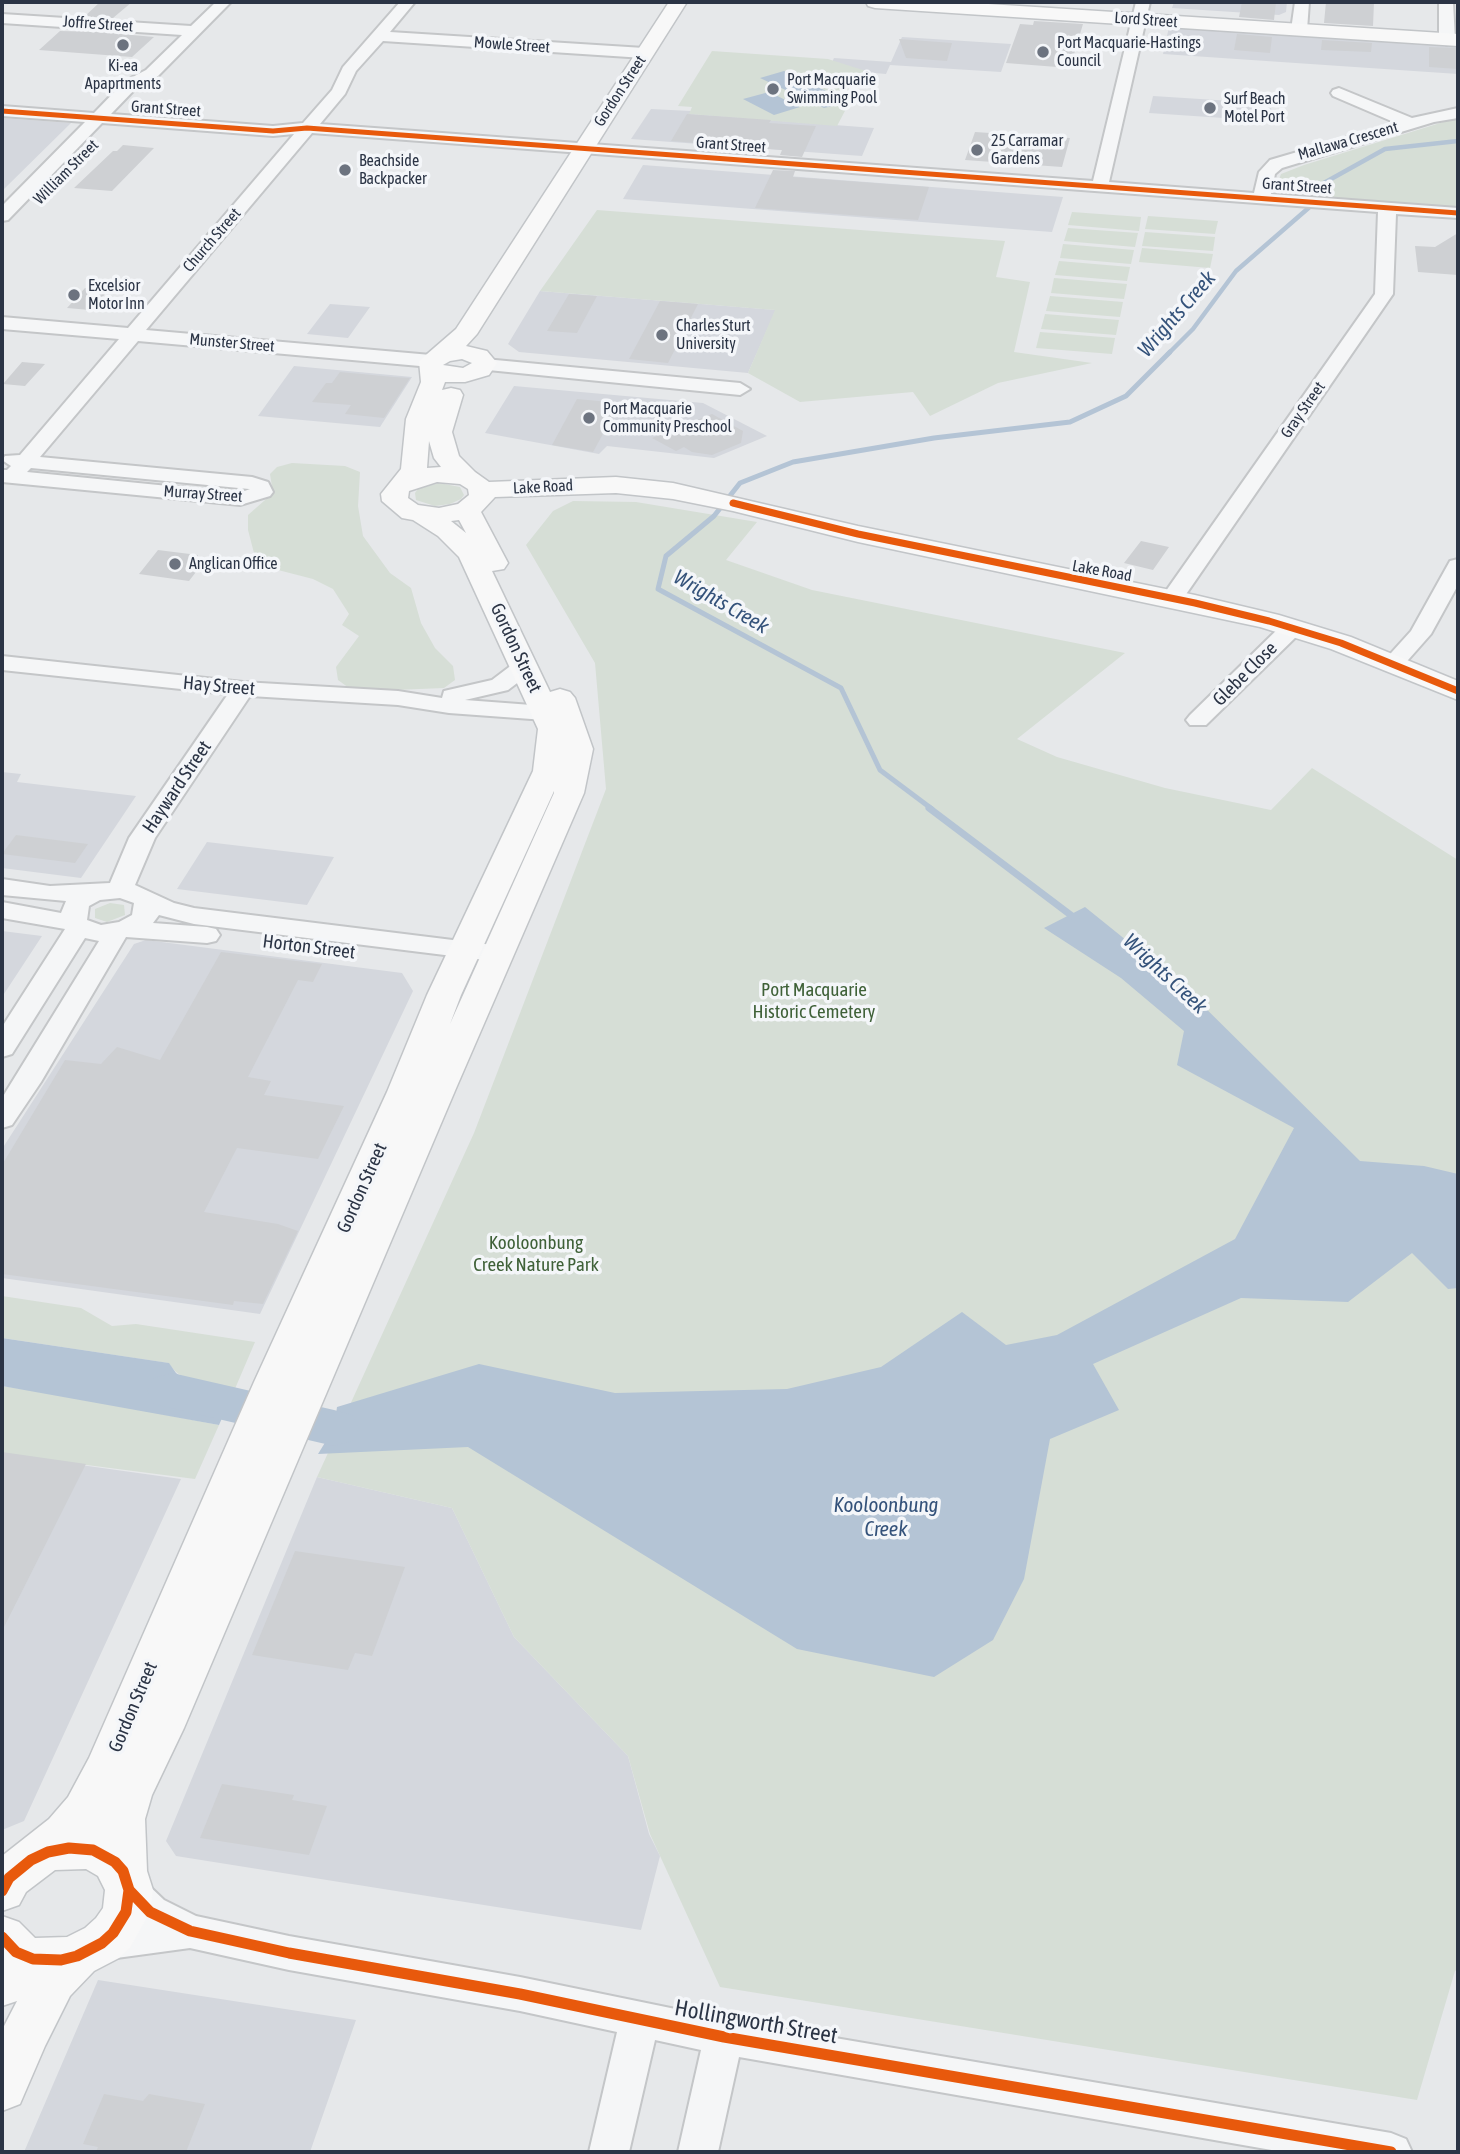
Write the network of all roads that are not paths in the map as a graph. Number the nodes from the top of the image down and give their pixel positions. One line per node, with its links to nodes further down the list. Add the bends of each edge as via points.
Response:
1 (223, 2): 12 (street, William Street)
2 (408, 2): 13 (street, Church Street)
3 (677, 2): 15 (main road, Gordon Street)
4 (697, 2): 23 (main road, Gordon Street)
5 (876, 2): 9 (main road, Lord Street)
6 (985, 2): 9 (main road, Lord Street)
7 (1302, 2): 11 (street)
8 (1446, 2): 14 (street)
9 (1141, 11): 11 (main road, Lord Street); 24 (street)
10 (2, 18): 12 (street, Joffre Street)
11 (1299, 26): 14 (main road, Lord Street)
12 (193, 31): 20 (street, William Street, via 152,73 150,86)
13 (379, 36): 15 (street, Mowle Street); 22 (street, Church Street)
14 (1453, 36)
15 (645, 53): 23 (main road, Gordon Street)
16 (1339, 93): 21 (street)
17 (2, 101): 20 (street, Grant Street)
18 (2, 111): 20 (street, Grant Street)
19 (1458, 113): 21 (street, Mallawa Crescent)
20 (113, 114): 22 (street, Grant Street, via 273,131); 28 (street, William Street); 29 (street, William Street)
21 (1411, 123): 25 (street, Mallawa Crescent, via 1276,164 1267,172)
22 (307, 128): 23 (street, Grant Street); 31 (street, Church Street)
23 (594, 149): 24 (street, Grant Street); 32 (main road, Gordon Street, via 465,334); 33 (main road, Gordon Street, via 488,333)
24 (1100, 186): 25 (street, Grant Street)
25 (1261, 198): 26 (street, Grant Street)
26 (1387, 207): 27 (street, Grant Street); 40 (street, Gray Street, via 1384,293)
27 (1458, 213)
28 (2, 216)
29 (2, 237)
30 (2, 325): 31 (street, Munster Street)
31 (131, 334): 32 (street, Munster Street); 35 (street, Church Street)
32 (436, 362): 33 (main road, via 446,375); 36 (main road, Gordon Street, via 418,419 414,471)
33 (476, 365): 34 (street); 37 (main road, Gordon Street, via 453,389 439,432 447,458)
34 (740, 389)
35 (10, 468): 35 (street, Murray Street, via 253,483 261,486 262,492 240,499)
36 (400, 486): 37 (main road, via 422,476 445,474); 38 (main road, Gordon Street, via 395,501)
37 (472, 492): 38 (main road, via 439,516); 40 (main road, Lake Road, via 593,485 655,488); 57 (main road, Gordon Street, via 555,682 578,749 569,793)
38 (423, 515): 44 (main road, Gordon Street, via 471,554)
39 (1458, 566): 43 (street, via 1420,634)
40 (1172, 598): 41 (main road, Lake Road)
41 (1292, 628): 43 (main road, Lake Road); 49 (street, Glebe Close)
42 (2, 663): 45 (street, Hay Street)
43 (1393, 663): 46 (main road, Lake Road)
44 (525, 666): 47 (street, Hay Street, via 500,685); 48 (main road, Gordon Street)
45 (243, 689): 47 (street, Hay Street); 51 (street, Hayward Street, via 142,838)
46 (1458, 691)
47 (436, 702): 48 (street, Hay Street)
48 (545, 713): 57 (main road, Gordon Street, via 553,729 548,771)
49 (1198, 720)
50 (2, 887): 52 (street, via 50,894)
51 (120, 890): 52 (street); 53 (street)
52 (93, 893): 55 (street, via 74,908)
53 (145, 899): 56 (street, via 147,914); 57 (street, via 194,916)
54 (2, 910): 55 (street)
55 (76, 925): 56 (street, Horton Street, via 88,931); 58 (street)
56 (120, 931): 57 (street, Horton Street, via 182,932); 59 (street)
57 (478, 960): 60 (main road, Gordon Street)
58 (2, 1048)
59 (2, 1119)
60 (266, 1442): 61 (main road, Gordon Street, via 84,1811 65,1833); 62 (main road, Gordon Street, via 162,1728 122,1819)
61 (14, 1872): 62 (main road, via 48,1852 82,1848 103,1854)
62 (126, 1880): 63 (street, Hollingworth Street, via 150,1912); 66 (main road, Gordon Street, via 126,1912 113,1933)
63 (190, 1931): 66 (street, Hollingworth Street); 68 (street, Hollingworth Street)
64 (2, 1937): 66 (main road, via 16,1952 33,1959 61,1960)
65 (2, 1947): 67 (main road)
66 (90, 1950): 70 (main road, via 53,1980)
67 (2, 1985)
68 (639, 2020): 69 (street, Hollingworth Street); 71 (street)
69 (724, 2037): 72 (street); 73 (street, Hollingworth Street)
70 (2, 2088)
71 (609, 2152)
72 (698, 2152)
73 (1384, 2152)

